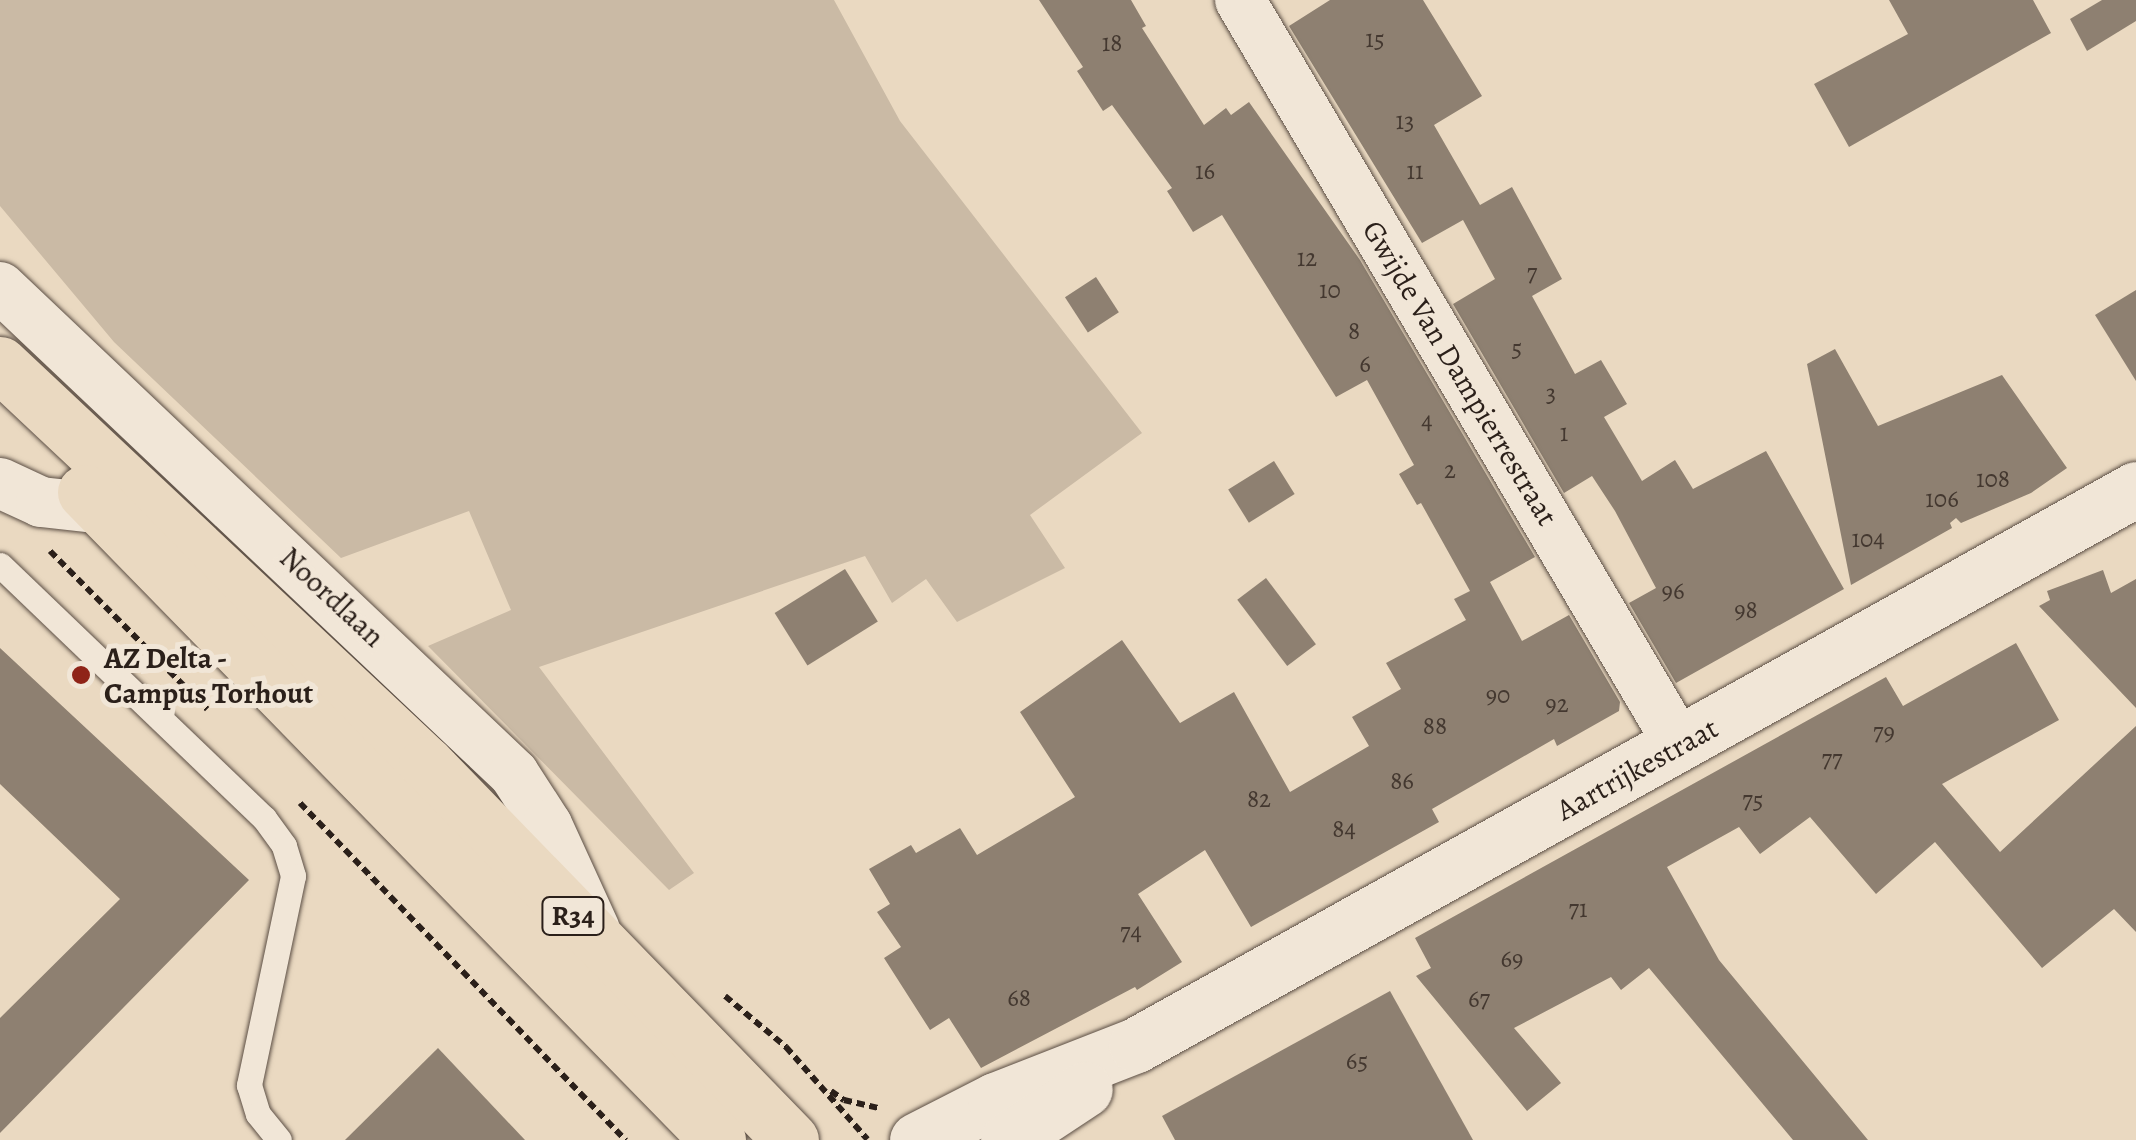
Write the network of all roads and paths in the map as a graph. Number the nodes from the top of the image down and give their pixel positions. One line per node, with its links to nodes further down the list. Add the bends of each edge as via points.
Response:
1 (1240, 0): 10 (street, Gwijde Van Dampierrestraat)
2 (0, 286): 12 (street, Noordlaan, via 514,774)
3 (0, 364): 12 (main road, Noordlaan / R34, via 365,705)
4 (0, 410): 7 (main road, R34)
5 (1, 485): 7 (street, via 41,502); 9 (path, via 25,525)
6 (2136, 489): 10 (street, Aartrijkestraat)
7 (104, 509): 17 (main road, R34)
8 (0, 566): 15 (lane, via 264,818 284,846 293,876 250,1085 258,1114)
9 (211, 713)
10 (1680, 746): 14 (street, Aartrijkestraat)
11 (288, 790): 16 (path)
12 (607, 951): 18 (main road, Noordlaan / R34)
13 (714, 985): 19 (path, via 821,1084)
14 (1136, 1045): 20 (street, Aartrijkestraat, via 995,1100); 21 (street, Aartrijkestraat)
15 (279, 1140)
16 (626, 1140)
17 (718, 1140)
18 (791, 1140)
19 (868, 1140)
20 (917, 1140)
21 (1008, 1140)

